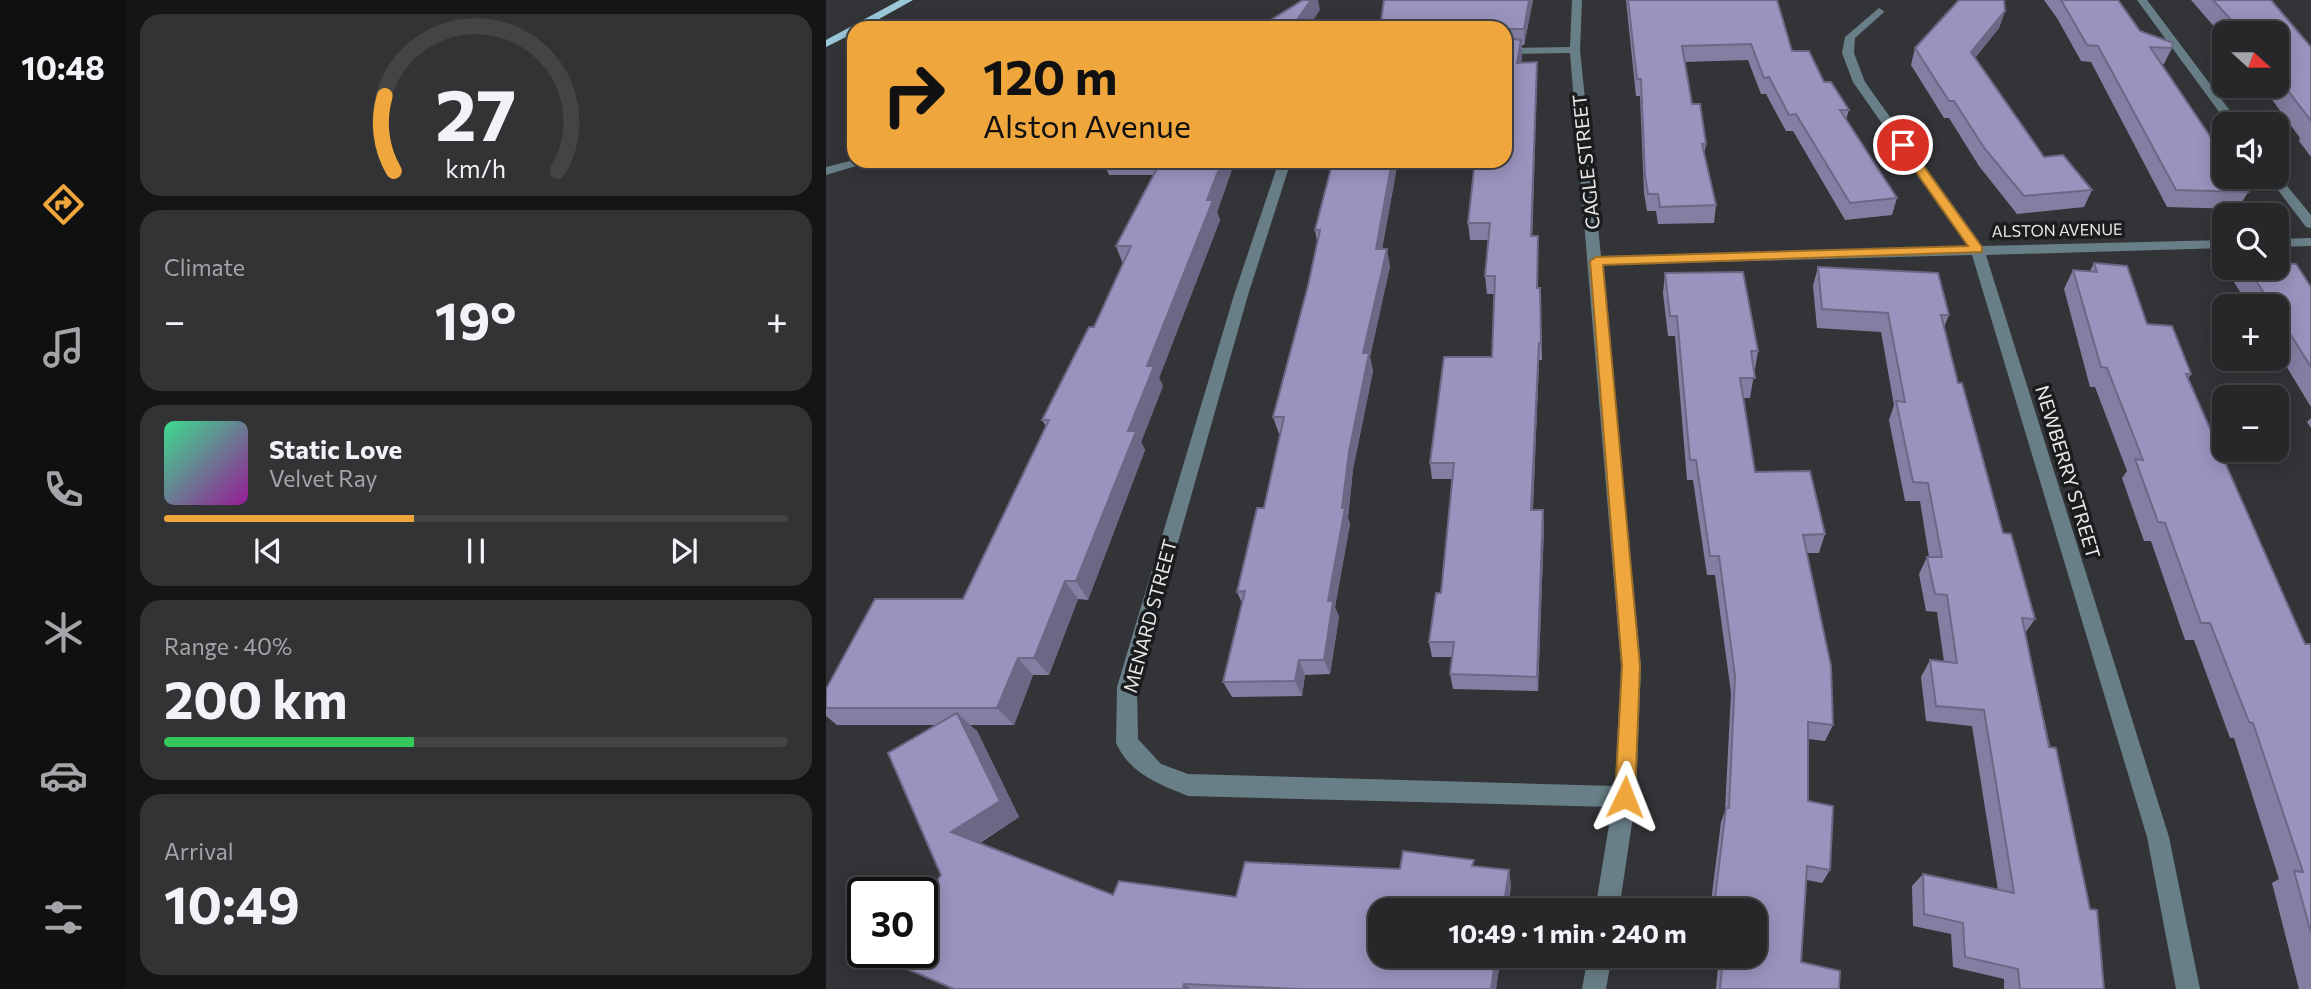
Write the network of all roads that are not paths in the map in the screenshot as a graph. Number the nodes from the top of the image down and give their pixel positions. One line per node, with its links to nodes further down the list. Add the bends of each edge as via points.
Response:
1 (908, 0): 5 (main road)
2 (1577, 0): 8 (street, CAGLE STREET)
3 (2142, 0): 10 (street)
4 (1879, 10): 19 (street, NEWBERRY STREET, via 1850,37 1848,54 1859,82)
5 (868, 21)
6 (847, 32): 7 (main road)
7 (826, 44)
8 (1575, 50): 9 (street); 20 (street, CAGLE STREET)
9 (1512, 51)
10 (2225, 112)
11 (847, 166): 13 (street)
12 (1283, 168): 21 (street, MENARD STREET, via 1127,687 1127,743 1153,771 1188,785)
13 (826, 171)
14 (2283, 189): 15 (street)
15 (2311, 224)
16 (2311, 242): 17 (street)
17 (2289, 243)
18 (2212, 244): 19 (street, ALSTON AVENUE)
19 (1977, 249): 20 (street, ALSTON AVENUE); 25 (street, NEWBERRY STREET, via 2158,837)
20 (1596, 261): 21 (street, CAGLE STREET, via 1631,666)
21 (1625, 797): 22 (street, CAGLE STREET)
22 (1609, 898)
23 (1598, 968): 24 (street)
24 (1594, 989)
25 (2188, 989)

